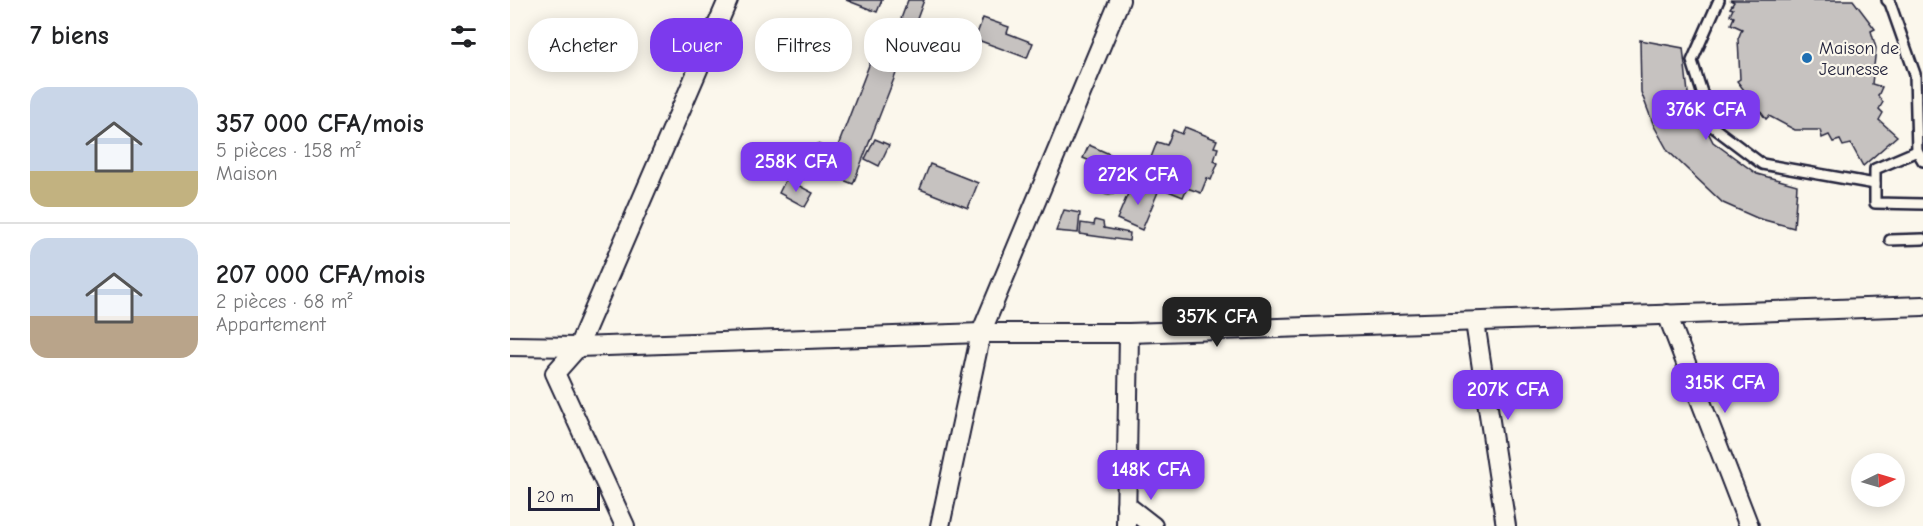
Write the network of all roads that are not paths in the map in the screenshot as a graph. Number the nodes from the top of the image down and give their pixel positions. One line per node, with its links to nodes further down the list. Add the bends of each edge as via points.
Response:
1 (728, 0): 17 (street)
2 (1120, 0): 14 (street)
3 (1719, 0): 7 (lane, via 1692,61 1713,127 1762,164)
4 (1887, 0): 5 (lane, via 1915,74)
5 (1917, 151): 6 (lane); 7 (lane, via 1875,169)
6 (1923, 161)
7 (1875, 184): 8 (lane, via 1875,203)
8 (1923, 204)
9 (1923, 239): 10 (lane)
10 (1890, 240)
11 (1923, 306): 12 (street)
12 (1667, 314): 13 (street); 24 (street)
13 (1475, 322): 15 (street); 23 (street)
14 (981, 333): 15 (street); 17 (street); 20 (street)
15 (1129, 333): 18 (street)
16 (510, 346): 17 (street)
17 (578, 347): 19 (street, via 555,373)
18 (1126, 505): 21 (street); 22 (street)
19 (625, 526)
20 (940, 526)
21 (1126, 526)
22 (1153, 526)
23 (1506, 526)
24 (1749, 526)

